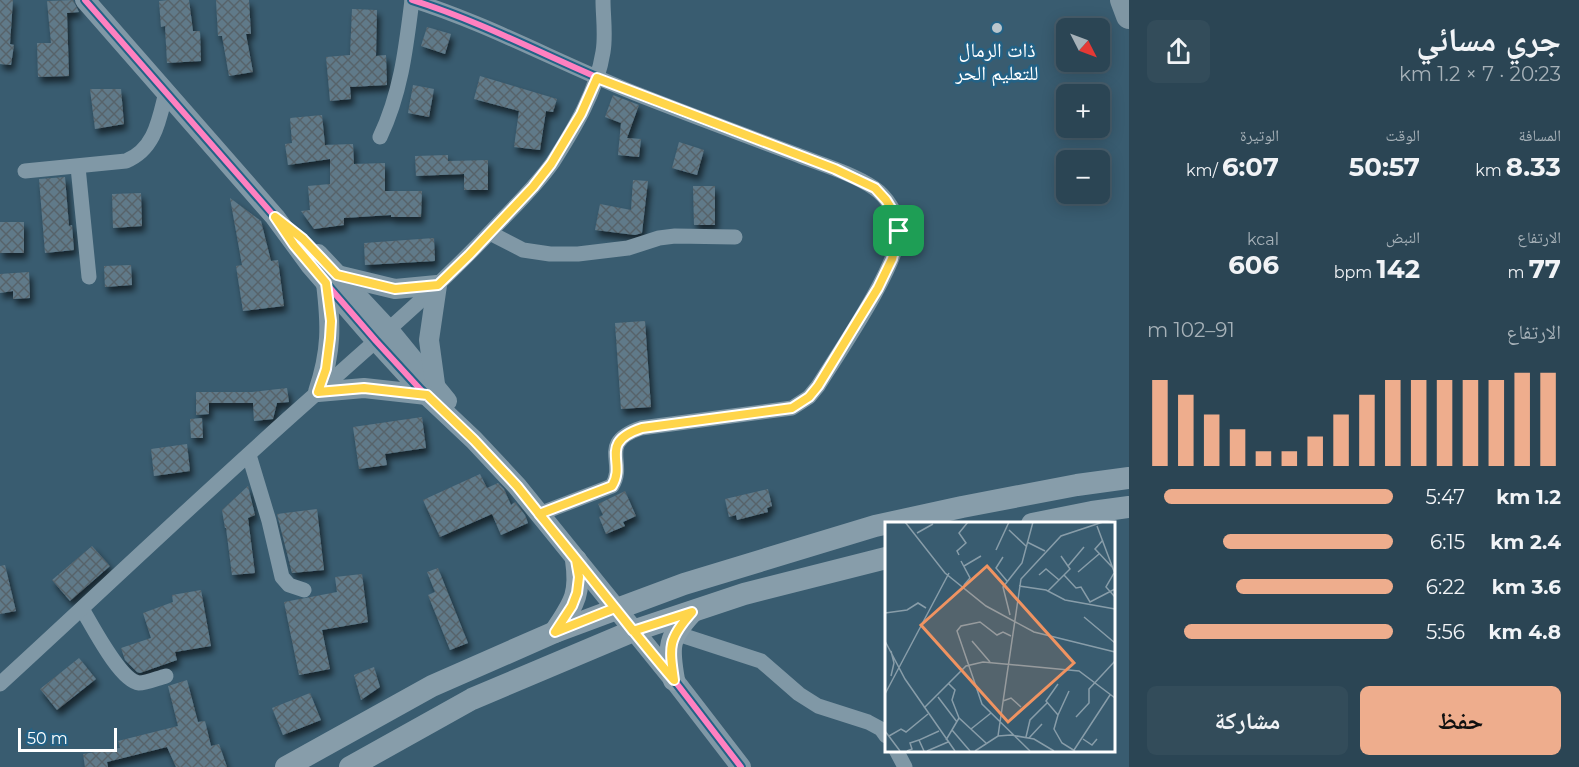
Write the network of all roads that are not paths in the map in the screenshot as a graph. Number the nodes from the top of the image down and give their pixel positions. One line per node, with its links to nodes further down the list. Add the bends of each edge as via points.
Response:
1 (85, 0): 7 (street)
2 (412, 0): 6 (street, via 520,41); 8 (street, via 403,67 391,115)
3 (603, 0): 6 (street, via 603,51)
4 (1123, 0): 5 (main road)
5 (1129, 16)
6 (597, 78): 11 (street, via 551,164); 22 (street, via 875,188 896,216 899,231 892,259 878,288 818,386 801,404 630,431 617,444 616,480 612,486)
7 (166, 93): 9 (street, via 152,139 136,157); 14 (street, via 275,217 294,245)
8 (380, 137)
9 (78, 167): 10 (street); 13 (street)
10 (25, 171)
11 (490, 232): 12 (street, via 523,250 550,254 618,249 675,236); 15 (street)
12 (735, 237)
13 (89, 277)
14 (331, 279): 15 (street, via 395,289); 16 (street); 18 (street, via 330,338)
15 (438, 285): 16 (street); 17 (street, via 429,340)
16 (382, 335): 17 (street); 18 (street)
17 (431, 391): 18 (street, via 364,388); 22 (street)
18 (318, 392): 19 (street)
19 (249, 455): 28 (street, via 282,577); 30 (street)
20 (1129, 478): 23 (main road)
21 (1129, 507): 24 (main road)
22 (539, 514): 27 (street)
23 (894, 522)
24 (1042, 522)
25 (885, 524): 29 (main road)
26 (885, 558): 31 (main road, via 744,594)
27 (576, 560): 29 (street); 33 (main road, via 577,593)
28 (304, 590)
29 (615, 608): 32 (street); 33 (main road)
30 (82, 609): 35 (street, via 129,680 140,683); 37 (street)
31 (692, 612): 32 (main road); 34 (main road)
32 (633, 631): 36 (street); 41 (main road, via 472,699)
33 (555, 632): 40 (main road, via 432,686)
34 (675, 633): 36 (main road, via 670,655); 38 (street, via 761,661 818,706 867,722)
35 (166, 676)
36 (674, 680): 42 (street)
37 (0, 684)
38 (885, 735)
39 (897, 752): 43 (street)
40 (286, 767)
41 (350, 767)
42 (741, 767)
43 (905, 767)

